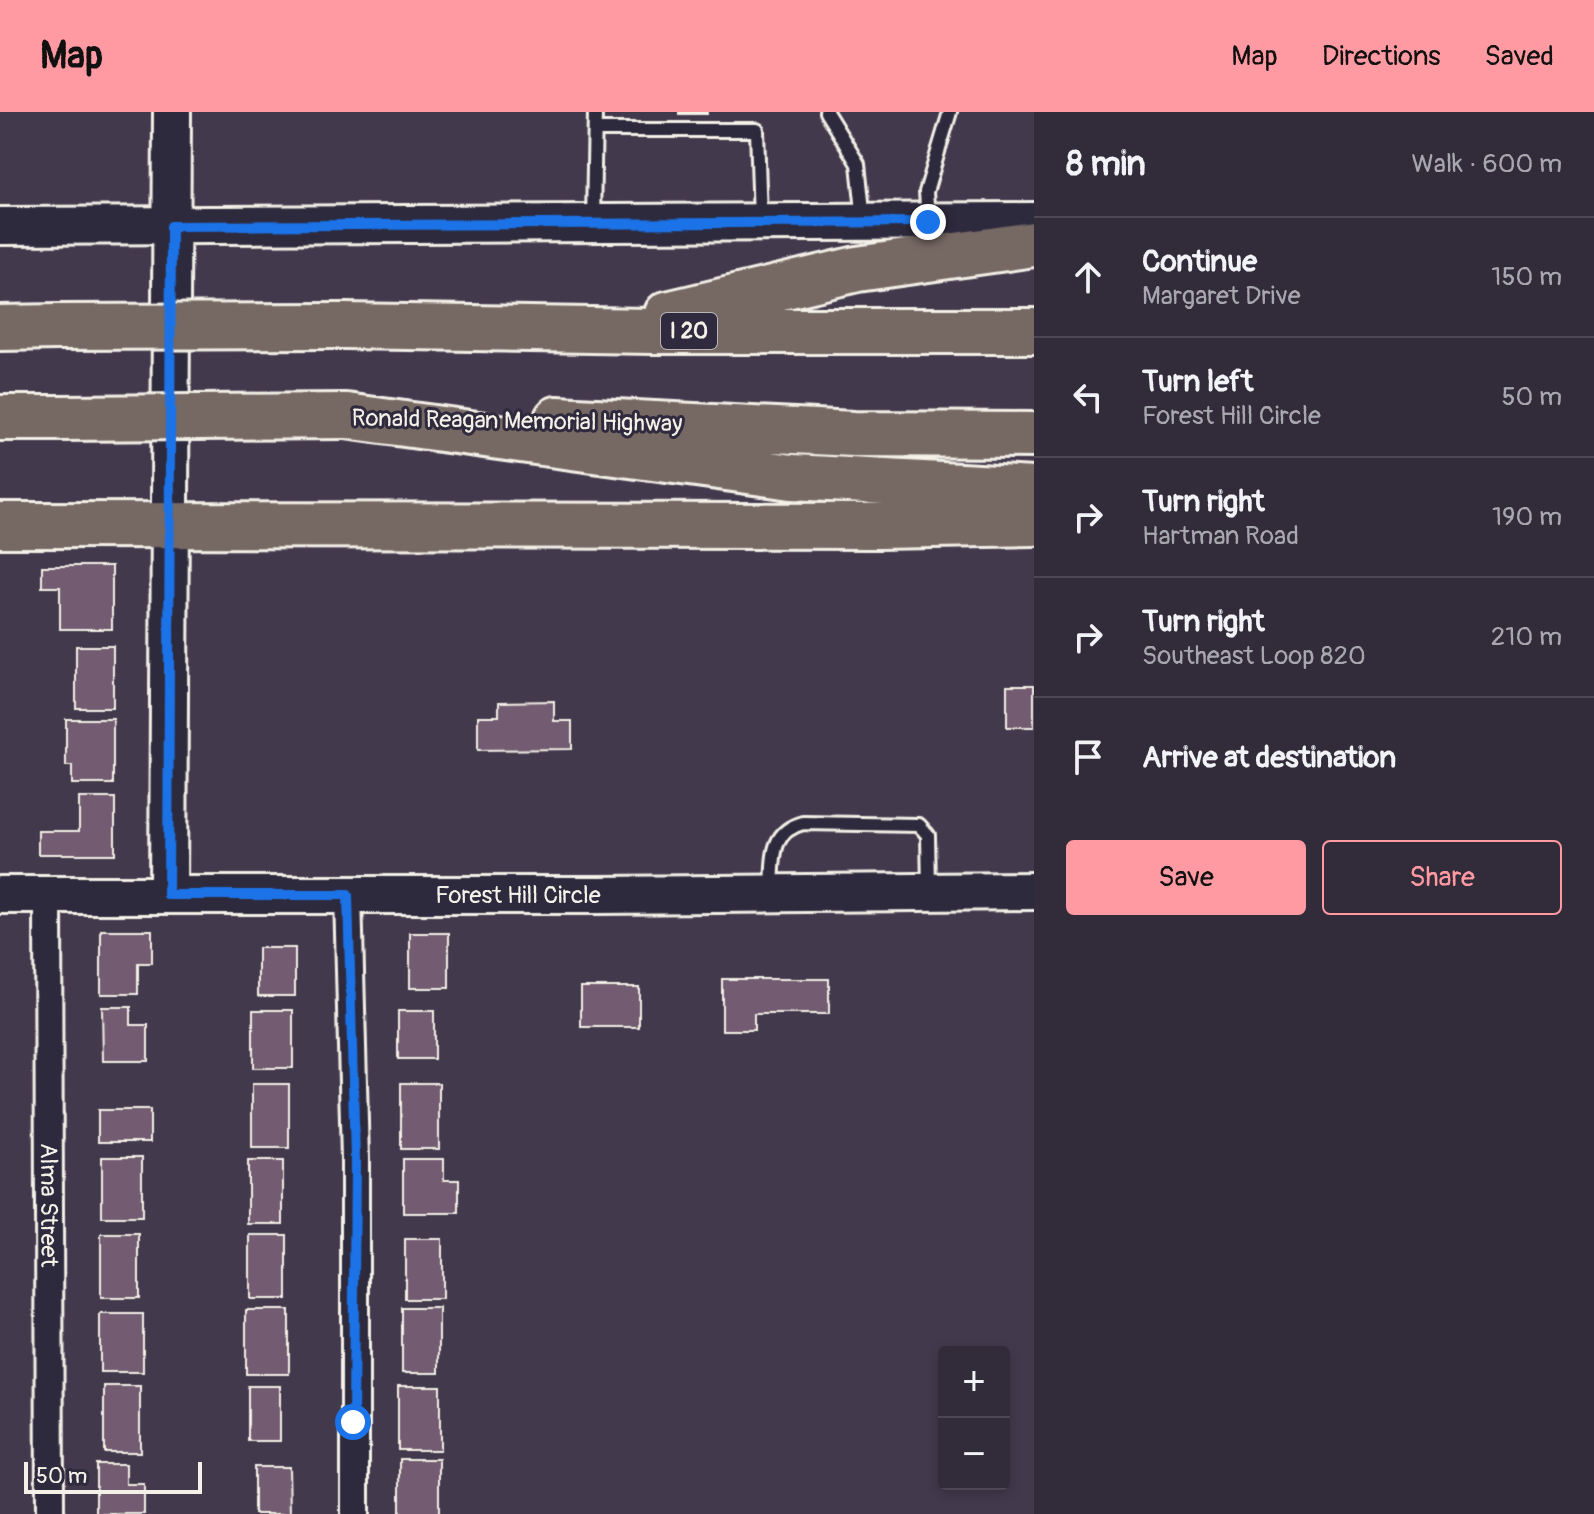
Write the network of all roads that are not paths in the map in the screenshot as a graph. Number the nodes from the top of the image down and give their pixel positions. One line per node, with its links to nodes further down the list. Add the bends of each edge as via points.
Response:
1 (172, 112): 12 (street)
2 (595, 112): 5 (lane)
3 (826, 112): 8 (lane, via 858,164)
4 (950, 112): 9 (lane, via 926,192)
5 (595, 130): 7 (lane, via 757,130); 10 (lane)
6 (1034, 221): 9 (street)
7 (760, 222): 8 (street); 10 (street)
8 (864, 222): 9 (street)
9 (928, 222)
10 (593, 223): 12 (street)
11 (0, 226): 12 (street)
12 (171, 226): 23 (street)
13 (1034, 244): 15 (highway, via 857,269)
14 (0, 328): 15 (highway, I 20, bridge)
15 (597, 330): 16 (highway, I 20)
16 (1034, 331)
17 (346, 416): 18 (highway, Ronald Reagan Memorial Highway, bridge); 19 (highway, Ronald Reagan Memorial Highway); 20 (highway, via 792,477)
18 (0, 418)
19 (1034, 435)
20 (1034, 490)
21 (1034, 523): 23 (highway)
22 (0, 525): 23 (highway)
23 (169, 525): 29 (street)
24 (1034, 891): 25 (street, Forest Hill Circle)
25 (929, 892): 26 (street, Forest Hill Circle); 26 (lane, via 928,835 919,825 803,823 787,829 776,844)
26 (772, 893): 30 (street, Forest Hill Circle)
27 (0, 895): 28 (street, Forest Hill Circle)
28 (48, 895): 29 (street, Forest Hill Circle); 31 (street, Alma Street)
29 (168, 895): 30 (street, Forest Hill Circle)
30 (348, 895): 32 (street, via 355,1159)
31 (50, 1514)
32 (355, 1514)

